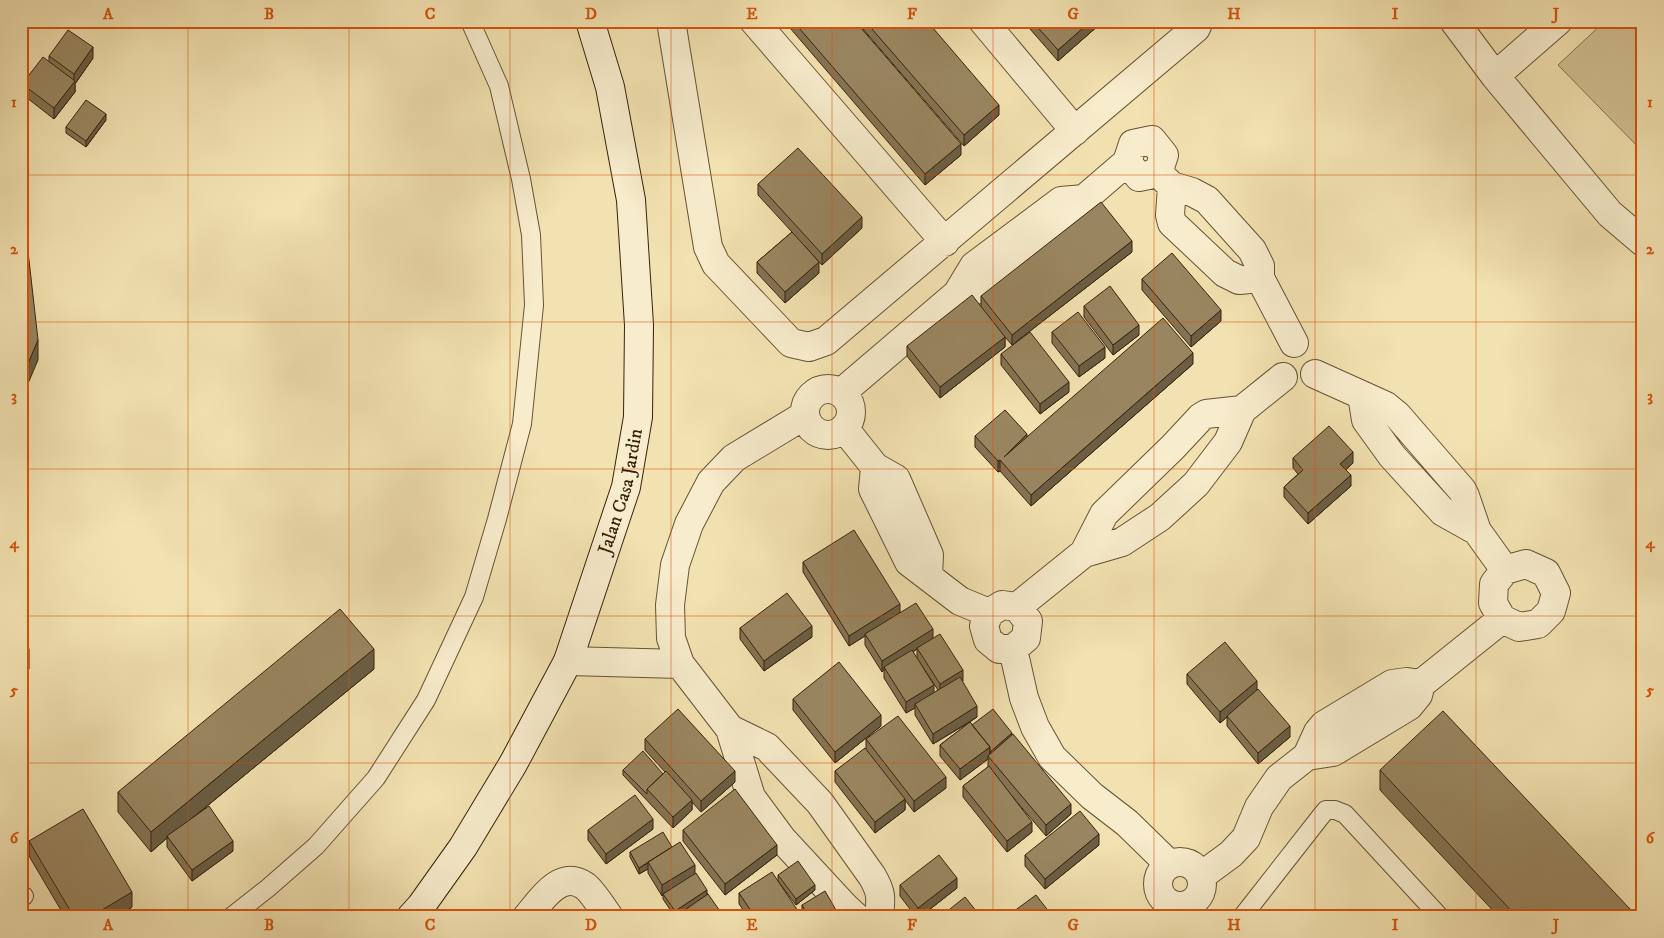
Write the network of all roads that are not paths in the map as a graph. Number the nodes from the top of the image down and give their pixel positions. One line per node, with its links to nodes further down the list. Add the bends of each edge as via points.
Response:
1 (470, 21): 34 (lane, via 499,86 531,235 534,305 522,424 497,519 474,597 426,700 376,778 316,846)
2 (590, 21): 28 (street, Jalan Casa Jardin, via 610,87 631,200 639,326 638,416 626,487)
3 (670, 21): 12 (street, via 708,247 716,264 790,343 809,347 826,341)
4 (754, 21): 12 (street)
5 (982, 21): 10 (street)
6 (1199, 21): 10 (street, via 1196,28)
7 (1454, 21): 9 (street)
8 (1558, 21): 9 (street)
9 (1495, 76): 13 (street, via 1610,214)
10 (1075, 130): 12 (street)
11 (1165, 180): 14 (street, via 1207,200 1252,250 1260,266); 14 (street, via 1172,223 1225,274 1240,280); 18 (street, via 1164,155 1152,140 1133,144 1127,162 1084,199 1075,222 988,288 957,294)
12 (945, 242)
13 (1643, 242)
14 (1260, 278): 15 (street)
15 (1294, 343): 16 (street, via 1310,346 1318,359); 17 (street, via 1281,350 1277,364)
16 (1315, 374): 17 (street, via 1300,383); 23 (street, via 1362,395 1366,420 1392,456 1439,508 1477,530)
17 (1283, 377): 19 (street)
18 (841, 393): 20 (street, via 834,389 816,392 805,406); 21 (street, via 851,410 850,420)
19 (1242, 410): 22 (street, via 1228,442 1196,484 1160,517 1122,542); 22 (street, via 1201,417 1104,514)
20 (805, 415): 21 (street, via 808,423 821,433 829,435); 29 (street, via 734,458 711,482 689,524 675,565 670,605 671,638)
21 (844, 428): 25 (street, via 875,466 873,489 909,562 960,601)
22 (1084, 553): 24 (street)
23 (1505, 570): 26 (street, via 1494,584 1493,602); 26 (street, via 1526,564 1546,573 1556,592 1551,611 1538,624 1519,627)
24 (1017, 607): 25 (street, via 1002,605); 27 (street, via 1028,621 1026,638)
25 (989, 613): 27 (street, via 984,626 988,640 999,649)
26 (1502, 619): 32 (street, via 1421,684 1418,695 1409,706 1333,752 1307,756 1279,778 1259,807 1246,838 1231,854)
27 (1013, 649): 31 (street, via 1024,698 1052,757)
28 (568, 661): 29 (street); 35 (street, Jalan Casa Jardin, via 513,764 463,847)
29 (680, 664): 30 (street)
30 (730, 729): 38 (street, via 751,796 782,839); 39 (street, via 767,747 820,803 875,880 881,894)
31 (1169, 864): 32 (street, via 1182,861 1194,866); 33 (street, via 1159,875 1158,890)
32 (1201, 876): 33 (street, via 1202,890 1194,901)
33 (1167, 910)
34 (231, 917)
35 (411, 917)
36 (527, 917): 37 (street, via 550,889 564,881 586,886)
37 (609, 917)
38 (856, 917)
39 (879, 917)
40 (1242, 917): 41 (lane, via 1326,810 1335,810 1345,814)
41 (1440, 917)

